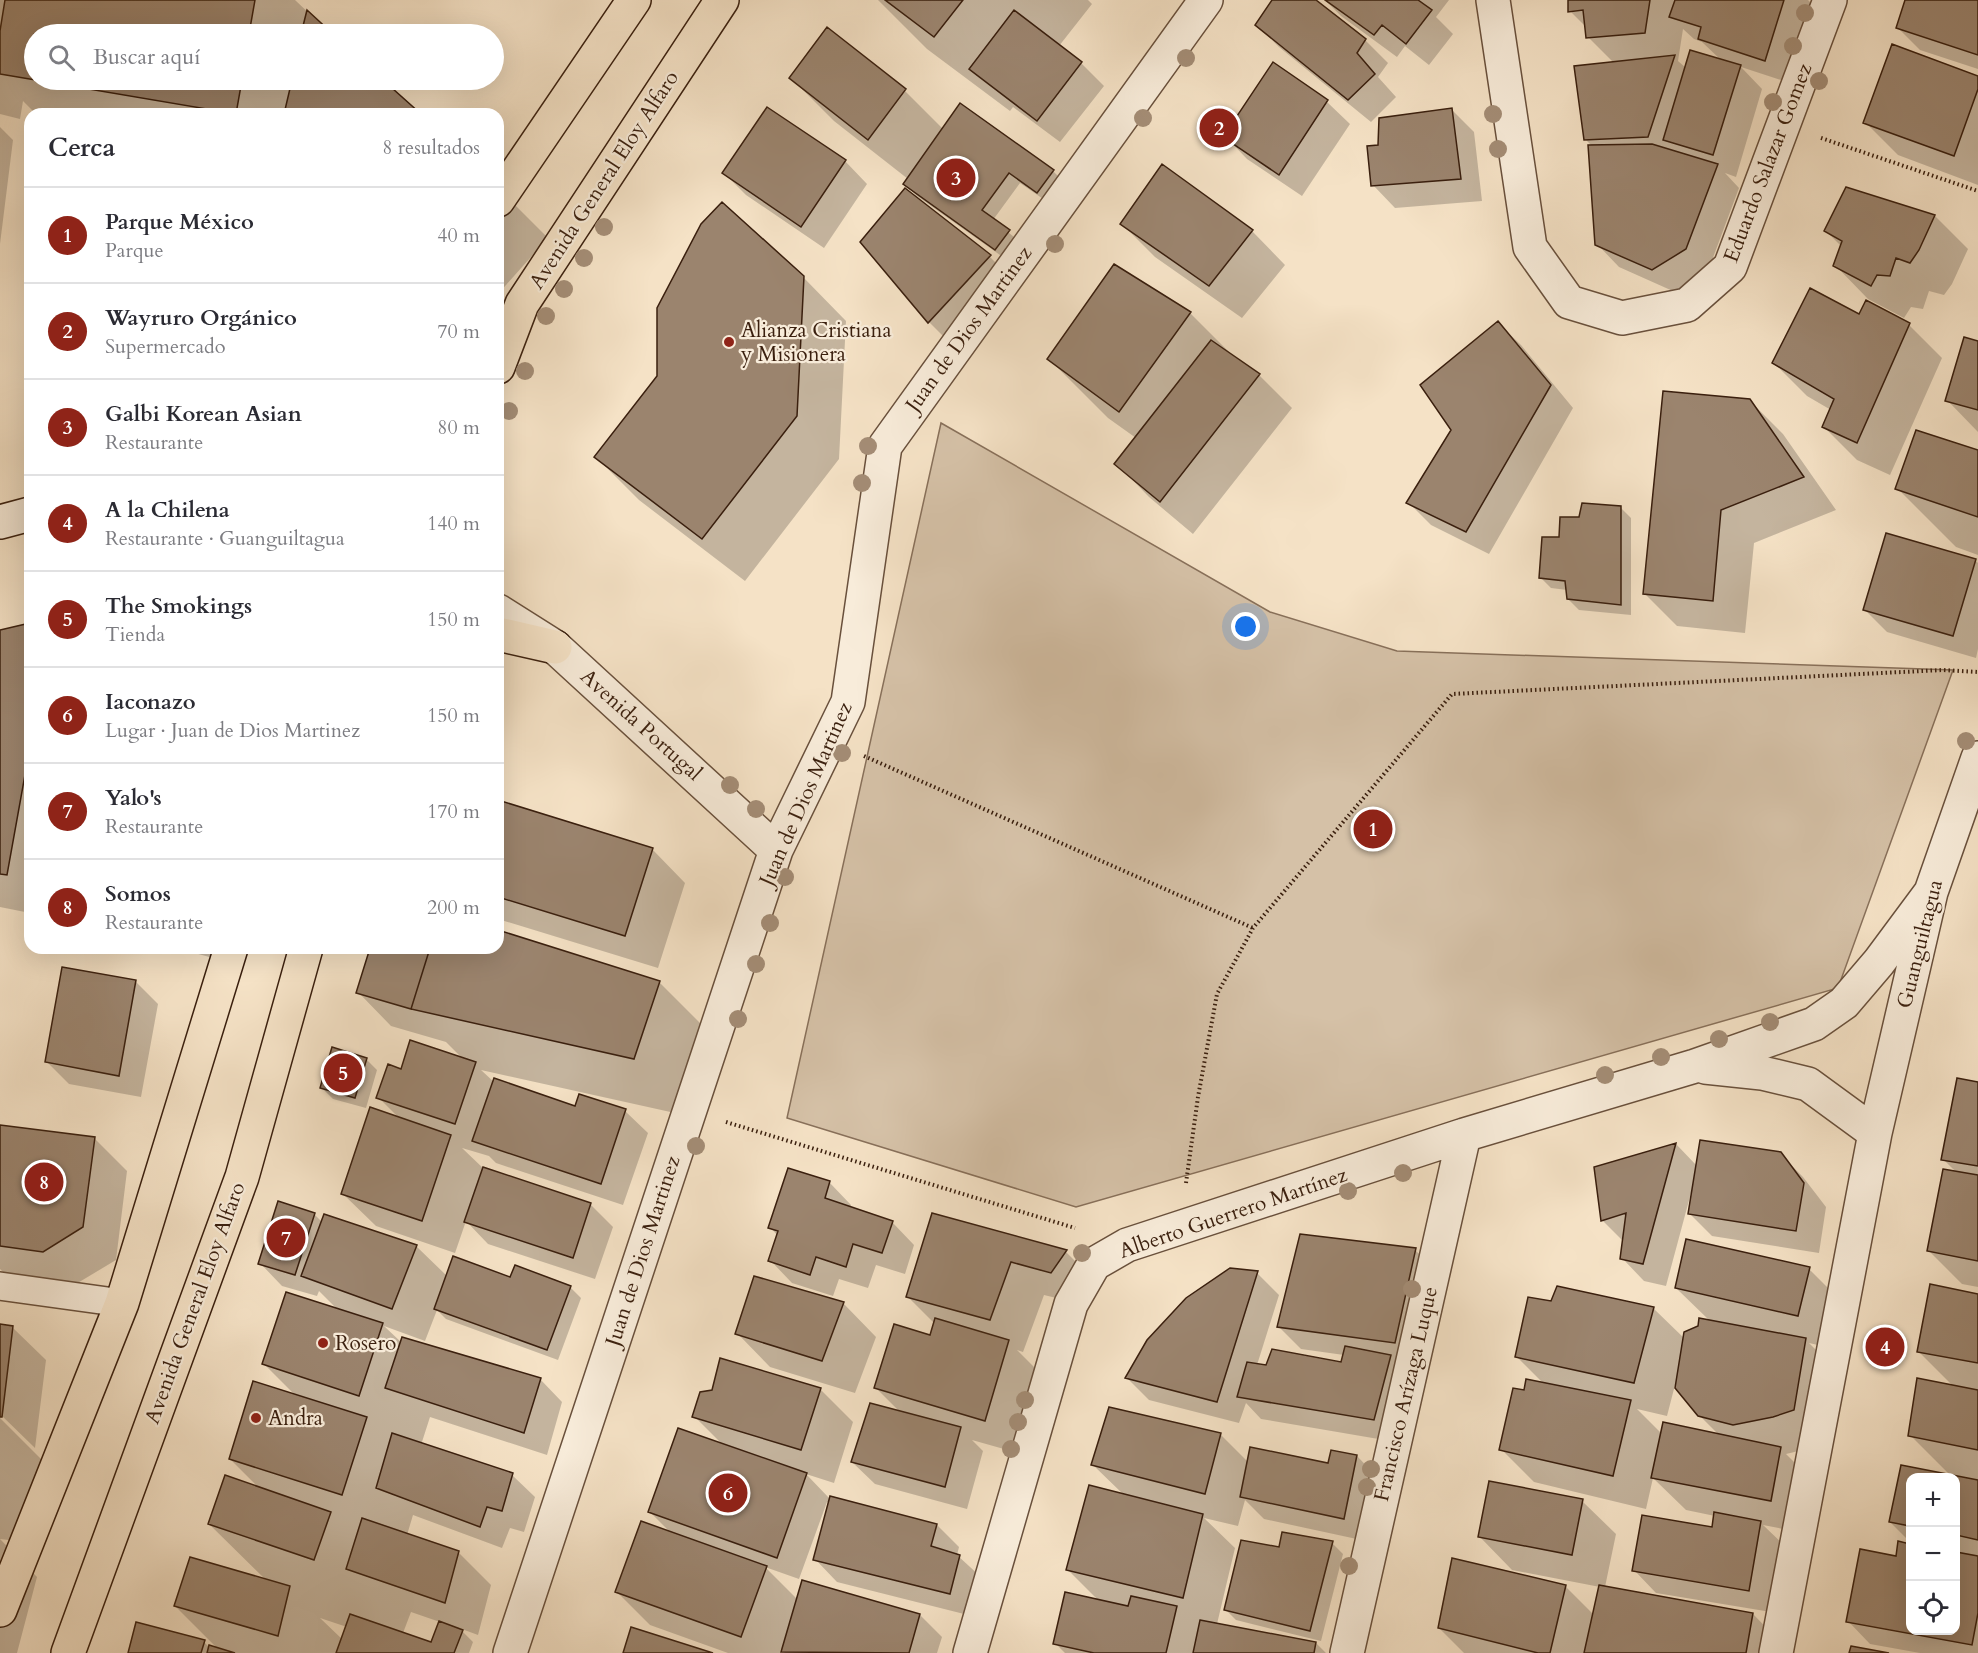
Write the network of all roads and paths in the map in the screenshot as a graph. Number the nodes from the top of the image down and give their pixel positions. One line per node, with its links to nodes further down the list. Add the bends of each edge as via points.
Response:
1 (634, 0): 7 (main road)
2 (722, 0): 9 (main road, Avenida General Eloy Alfaro, via 522,304)
3 (1206, 0): 18 (street, Juan de Dios Martinez, via 885,446 848,702)
4 (1493, 0): 5 (street, Eduardo Salazar Gomez, via 1530,247 1569,302 1622,318 1686,305 1730,267)
5 (1830, 0)
6 (1811, 135): 8 (path)
7 (504, 191)
8 (1978, 191)
9 (504, 352)
10 (24, 516): 11 (street)
11 (0, 522)
12 (504, 615): 14 (street, Avenida Portugal)
13 (504, 635): 14 (main road)
14 (555, 647): 18 (street, Avenida Portugal)
15 (1978, 672): 20 (path, via 1943,670 1452,694)
16 (855, 752): 20 (path)
17 (1978, 758): 19 (street, Guanguiltagua)
18 (776, 850): 33 (street, Juan de Dios Martinez)
19 (1931, 892): 23 (street, Alberto Guerrero Martínez, via 1844,1003 1814,1024); 25 (street, Guanguiltagua)
20 (1253, 928): 27 (path, via 1217,994)
21 (229, 954): 30 (main road)
22 (304, 954): 32 (main road, Avenida General Eloy Alfaro, via 242,1177)
23 (1695, 1066): 25 (street, Alberto Guerrero Martínez, via 1762,1072 1808,1084); 26 (street, Alberto Guerrero Martínez)
24 (717, 1120): 28 (path)
25 (1875, 1133): 36 (street, Guanguiltagua)
26 (1464, 1135): 34 (street, Alberto Guerrero Martínez, via 1127,1245 1094,1264 1071,1304); 35 (street, Francisco Arízaga Luque)
27 (1185, 1188)
28 (1083, 1231)
29 (0, 1286): 30 (lane)
30 (122, 1303): 31 (main road)
31 (0, 1610)
32 (68, 1653)
33 (510, 1653)
34 (970, 1653)
35 (1347, 1653)
36 (1776, 1653)

